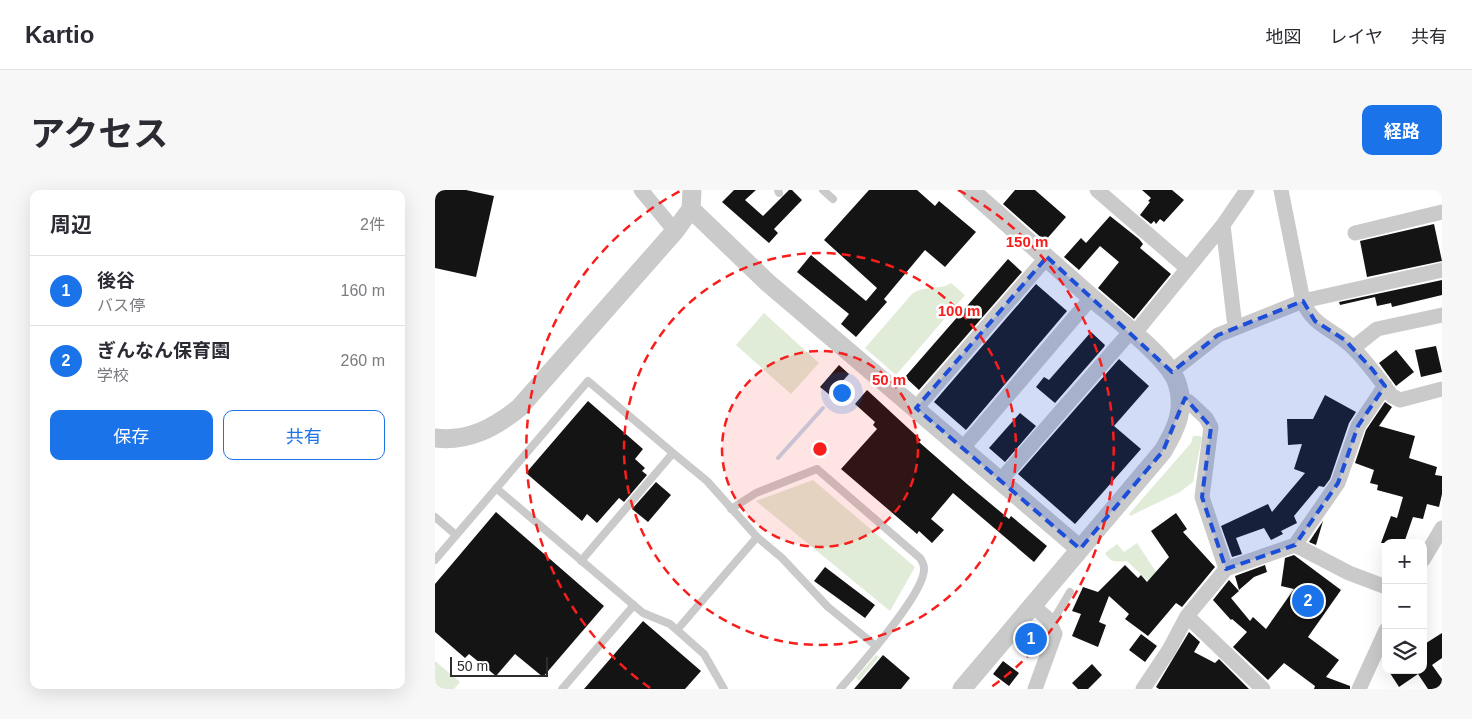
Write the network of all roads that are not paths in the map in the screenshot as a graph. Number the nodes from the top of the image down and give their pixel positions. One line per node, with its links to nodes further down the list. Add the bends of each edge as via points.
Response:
1 (641, 190): 12 (street)
2 (692, 190): 9 (street)
3 (823, 190): 8 (lane)
4 (970, 190): 14 (street)
5 (1097, 190): 15 (street)
6 (1247, 190): 11 (street)
7 (1281, 190): 18 (street)
8 (833, 199)
9 (691, 209): 12 (street); 27 (street, via 768,283)
10 (1442, 212): 13 (street)
11 (1223, 225): 15 (street); 20 (street)
12 (675, 231): 28 (street, via 519,408 485,431 465,437)
13 (1355, 233)
14 (1047, 257): 17 (street); 27 (street)
15 (1187, 268): 21 (street)
16 (1442, 270): 18 (street)
17 (1092, 298): 21 (street); 29 (street)
18 (1303, 300): 20 (street); 22 (street, via 1315,321 1335,332)
19 (1442, 315): 22 (street, via 1377,329)
20 (1235, 327): 23 (street, via 1205,343)
21 (1133, 333): 23 (street); 31 (street)
22 (1353, 348): 24 (street)
23 (1172, 371): 26 (street)
24 (1385, 386): 25 (street, via 1392,396 1400,400); 38 (street, via 1358,426 1338,483)
25 (1442, 389)
26 (1182, 406): 39 (street, via 1173,434 1163,451); 43 (street, via 1189,402 1211,427 1202,497)
27 (916, 408): 29 (street)
28 (435, 438)
29 (962, 449): 31 (street)
30 (673, 453): 32 (lane, via 588,381); 33 (lane, via 707,481); 42 (lane)
31 (1000, 481): 39 (street)
32 (496, 488): 36 (lane); 42 (lane)
33 (731, 509): 37 (lane); 52 (lane, via 755,493 817,469 920,558 924,567 923,577 897,621)
34 (435, 517): 36 (lane)
35 (1442, 528): 40 (street)
36 (456, 535): 41 (lane)
37 (757, 537): 50 (lane); 52 (lane, via 829,607)
38 (1295, 545): 43 (street); 44 (street, via 1349,573)
39 (1081, 549): 47 (street)
40 (1427, 553)
41 (435, 560)
42 (581, 561): 46 (lane)
43 (1226, 570): 48 (street)
44 (1382, 585)
45 (1070, 592): 49 (lane)
46 (634, 605): 50 (lane); 53 (lane)
47 (1033, 606): 49 (street); 56 (street)
48 (1187, 616): 58 (street); 59 (street)
49 (1051, 624): 57 (street, via 1055,634)
50 (677, 630): 54 (lane, via 704,654)
51 (1382, 639): 60 (street)
52 (877, 646): 55 (lane)
53 (563, 689)
54 (724, 689)
55 (840, 689)
56 (962, 689)
57 (1035, 689)
58 (1143, 689)
59 (1263, 689)
60 (1359, 689)

